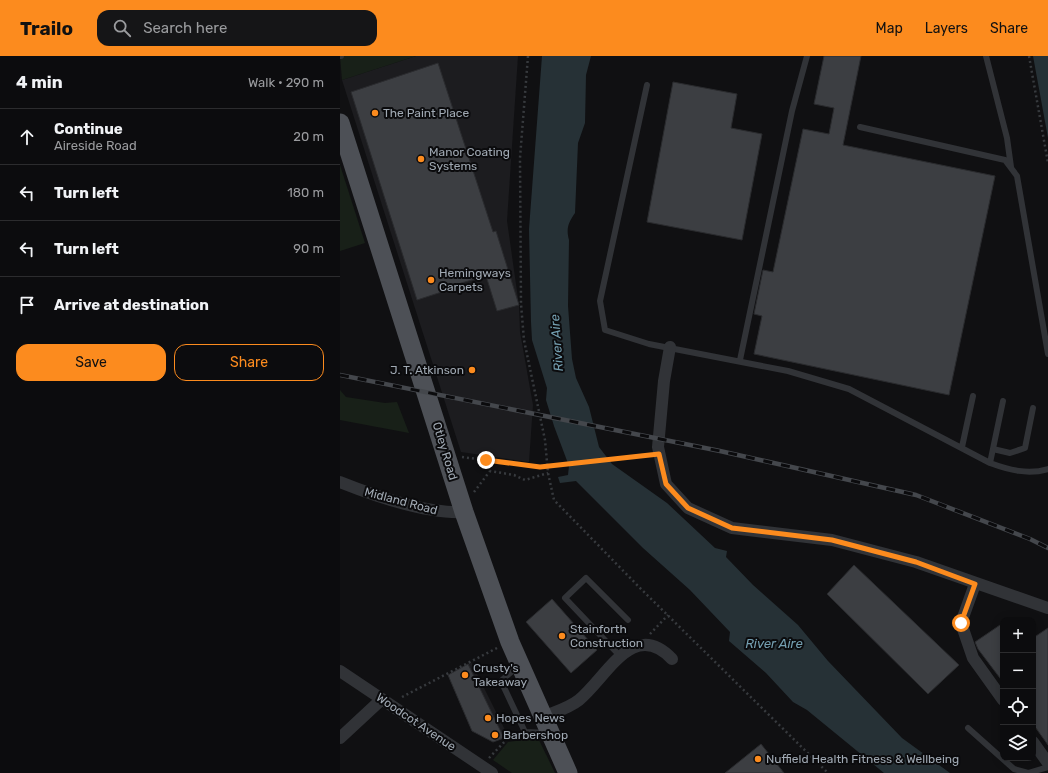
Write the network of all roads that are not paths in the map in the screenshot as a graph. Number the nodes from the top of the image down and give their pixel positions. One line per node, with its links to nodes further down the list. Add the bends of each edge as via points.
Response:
1 (807, 56): 9 (lane, via 792,111)
2 (986, 56): 6 (lane, via 1007,138)
3 (647, 85): 7 (lane, via 600,301 605,330 649,344)
4 (340, 123): 18 (main road, Otley Road)
5 (860, 127): 6 (lane, via 1005,160)
6 (1012, 169): 8 (lane, via 1017,176)
7 (670, 347): 9 (lane); 19 (street, via 658,447 666,484 688,508 732,528 832,540 916,562)
8 (1048, 354)
9 (740, 360): 13 (lane, via 849,389)
10 (973, 396): 13 (lane)
11 (1002, 400): 14 (lane)
12 (1033, 408): 14 (lane, via 1025,448 1010,453)
13 (962, 447): 15 (lane)
14 (992, 450): 15 (lane)
15 (990, 463): 16 (lane, via 1022,472)
16 (1048, 469)
17 (340, 482): 18 (street, Midland Road, via 446,513)
18 (462, 506): 24 (main road, Otley Road)
19 (975, 584): 20 (street); 26 (street, via 961,623 973,658)
20 (1048, 608)
21 (628, 620): 22 (lane, via 586,578 565,598)
22 (620, 656): 23 (street, via 640,644 653,645 664,650); 28 (street, via 579,700 564,709)
23 (672, 659)
24 (520, 665): 28 (main road, Otley Road); 28 (lane, via 501,681 525,732)
25 (340, 671): 27 (street, Woodcot Avenue)
26 (1000, 696)
27 (387, 702): 30 (street); 34 (street, Woodcot Avenue)
28 (547, 725): 35 (main road, Otley Road)
29 (968, 728): 33 (lane, via 1014,769 1028,773)
30 (340, 738)
31 (1036, 746): 32 (street)
32 (1048, 764)
33 (1048, 767)
34 (485, 770)
35 (568, 773)

